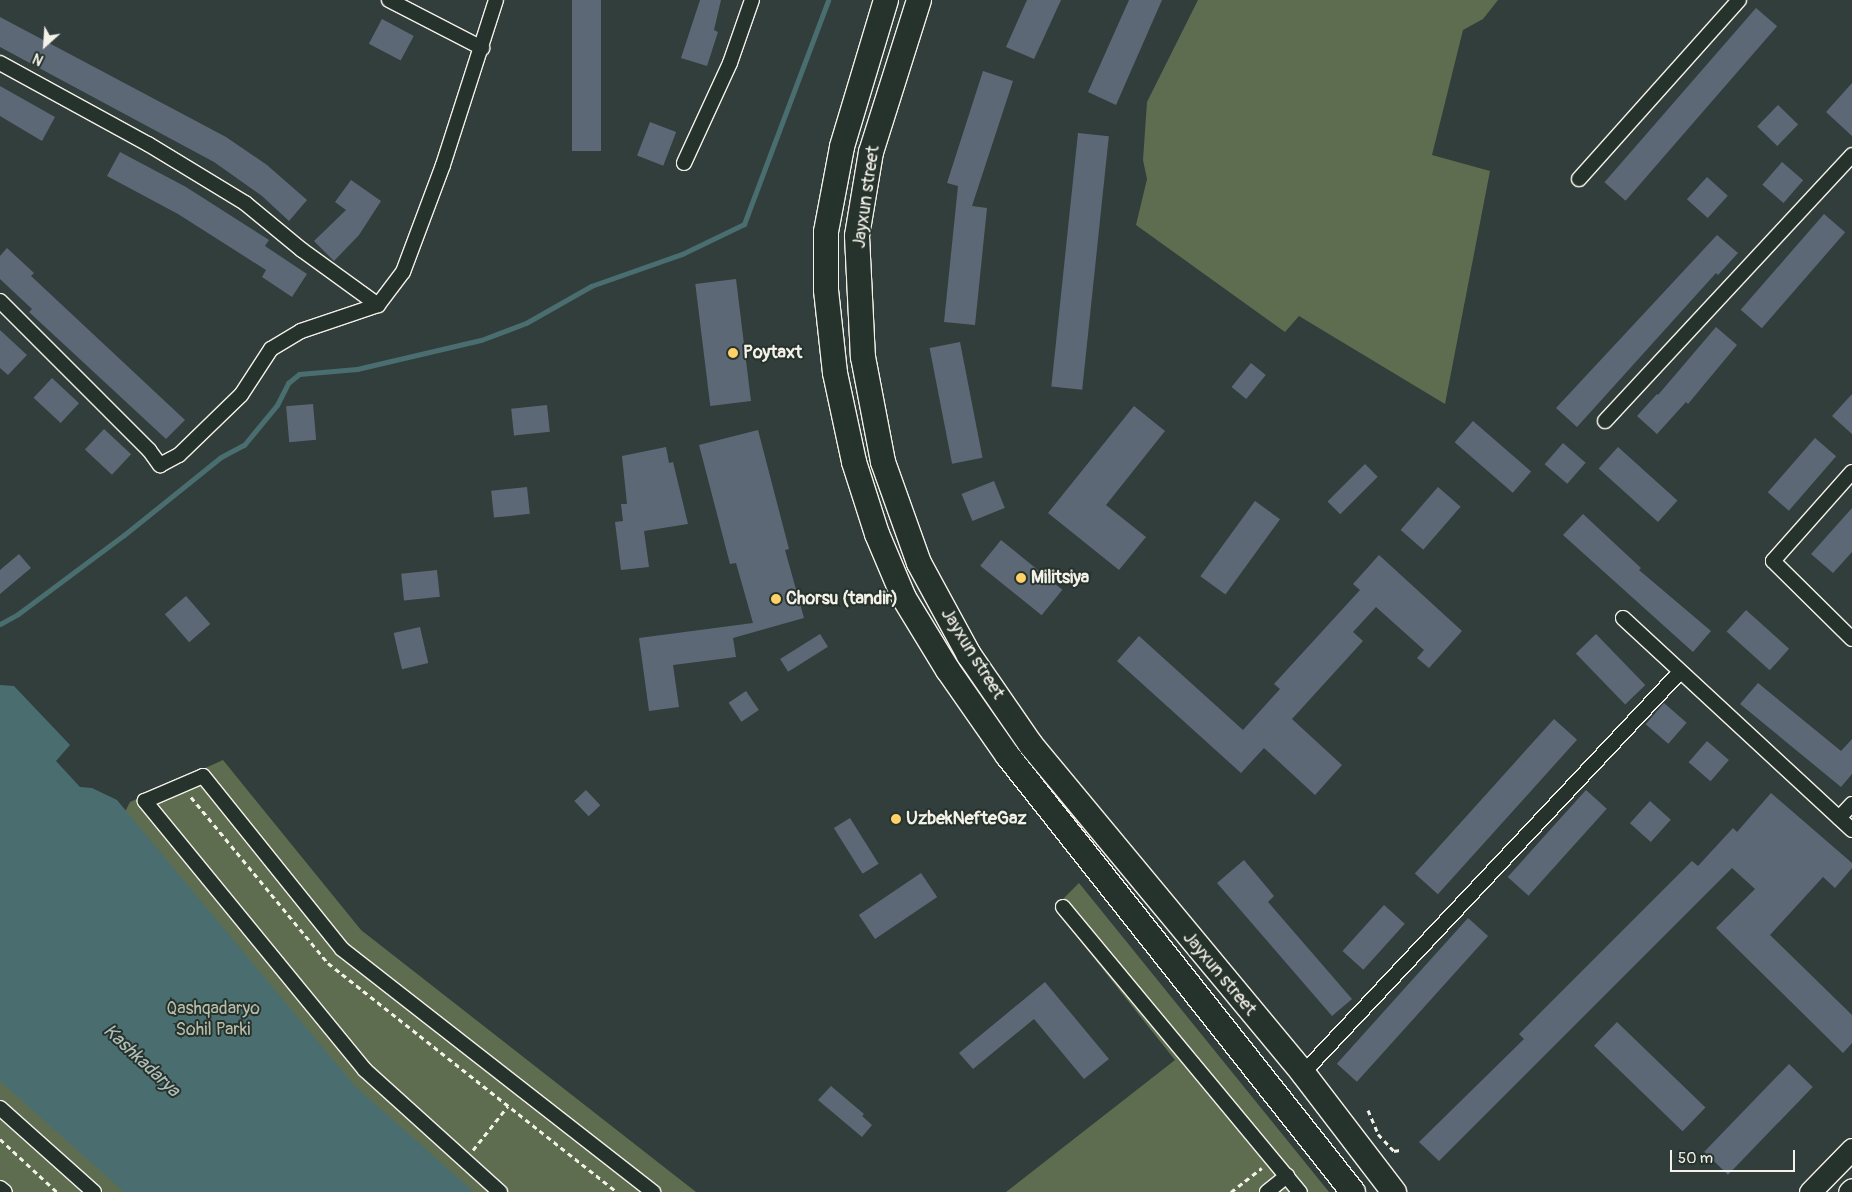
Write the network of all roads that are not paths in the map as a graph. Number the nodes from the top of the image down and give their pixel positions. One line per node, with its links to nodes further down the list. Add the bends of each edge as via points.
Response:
1 (388, 0): 7 (street)
2 (496, 0): 7 (street)
3 (752, 0): 10 (street, via 730,63)
4 (886, 0): 35 (highway, Jayxun street, via 842,147 826,232 826,290 835,374 854,462 877,534 904,598 948,670 1008,756)
5 (919, 0): 23 (highway, Jayxun street, via 870,152 857,236 863,357 883,462 919,563 969,655 1031,745)
6 (1739, 0): 11 (street)
7 (482, 48): 13 (street, via 403,272)
8 (0, 64): 13 (street, via 148,144 245,203 302,250)
9 (1852, 155): 14 (street)
10 (684, 163)
11 (1579, 179)
12 (0, 301): 13 (street, via 149,450 160,466 179,455 240,394 271,349 301,331)
13 (378, 305)
14 (1605, 421)
15 (1852, 472): 17 (street, via 1773,561)
16 (1623, 618): 18 (street)
17 (1852, 639)
18 (1680, 672): 20 (street); 23 (street)
19 (1852, 804): 20 (street)
20 (1838, 818): 21 (street)
21 (1852, 830)
22 (1063, 907): 26 (street)
23 (1303, 1073): 36 (highway, Jayxun street)
24 (0, 1108): 30 (street)
25 (1852, 1149): 37 (main road)
26 (1287, 1176): 33 (street); 34 (street)
27 (0, 1188): 29 (street)
28 (1852, 1189): 38 (main road)
29 (5, 1192)
30 (94, 1192)
31 (500, 1192): 32 (street, via 365,1070 145,801 203,776 342,949)
32 (652, 1192)
33 (1267, 1192)
34 (1300, 1192)
35 (1353, 1192)
36 (1394, 1192)
37 (1810, 1192)
38 (1849, 1192)

